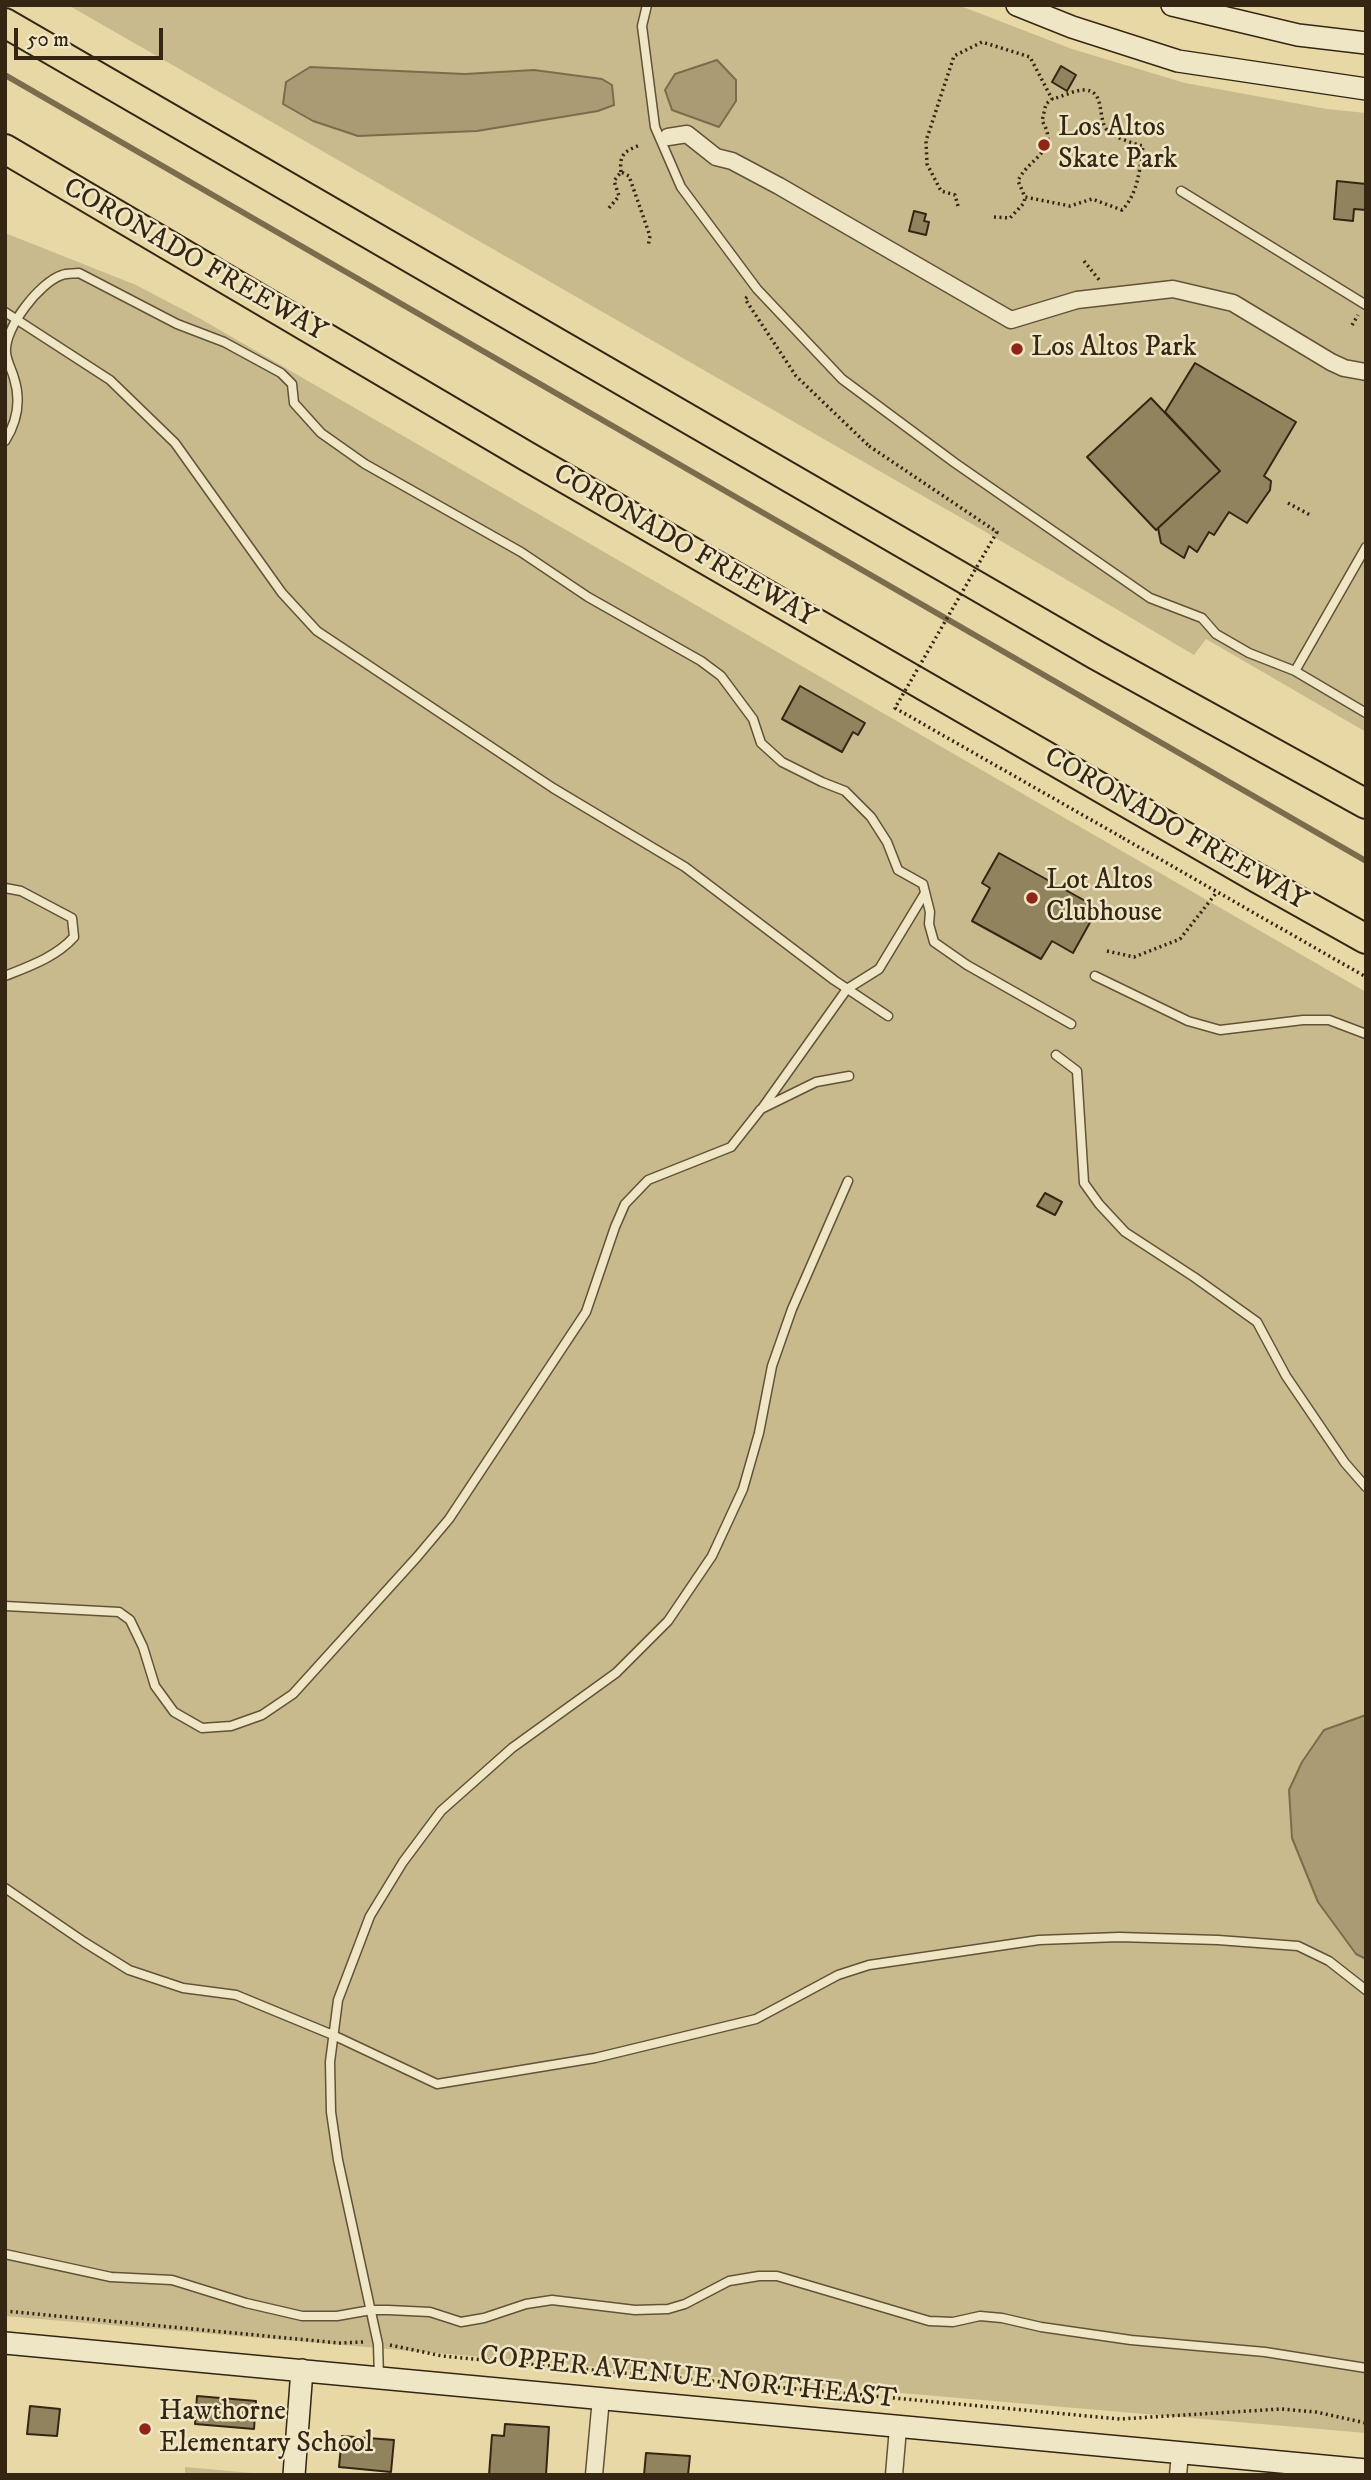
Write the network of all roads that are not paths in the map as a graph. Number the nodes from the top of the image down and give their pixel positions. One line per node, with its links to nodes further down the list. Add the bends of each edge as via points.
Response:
1 (648, 5): 16 (lane, via 642,26 655,127 681,187 757,289 842,379 1150,598 1202,618 1216,634)
2 (1017, 5): 6 (street, via 1178,61)
3 (1172, 5): 5 (street, via 1298,34)
4 (5, 23): 18 (highway, via 1096,655)
5 (1366, 43)
6 (1366, 89)
7 (668, 136): 13 (street, via 687,134 716,157 779,186 1011,320 1077,300 1173,289 1233,303 1331,362)
8 (5, 149): 19 (highway, CORONADO FREEWAY)
9 (1181, 191): 10 (lane)
10 (1366, 305)
11 (5, 312): 12 (lane)
12 (16, 319): 14 (lane, via 5,352 18,398 14,426); 21 (lane, via 61,275 79,273 281,373 292,384 294,403 321,433 365,464 522,552 721,676 753,719 761,743 782,762 845,791 871,817 898,870 923,884); 26 (lane, via 110,380 175,443 282,593 317,631 553,788 685,867)
13 (1366, 372)
14 (5, 441)
15 (1366, 547): 16 (lane)
16 (1294, 671): 17 (lane)
17 (1366, 713)
18 (1366, 803)
19 (1257, 878): 22 (highway, CORONADO FREEWAY); 23 (highway)
20 (5, 888): 24 (lane, via 21,891 72,918 74,937 41,961)
21 (925, 893): 26 (lane, via 879,969); 28 (lane, via 934,942)
22 (1366, 939)
23 (1366, 945)
24 (5, 976)
25 (1095, 976): 29 (lane, via 1188,1021 1220,1030 1329,1020)
26 (847, 989): 27 (lane); 32 (lane)
27 (888, 1016)
28 (1071, 1024)
29 (1366, 1034)
30 (1056, 1055): 34 (lane, via 1077,1071 1084,1184 1125,1232 1257,1322 1286,1377)
31 (849, 1076): 32 (lane, via 816,1082)
32 (761, 1109): 35 (lane, via 731,1147 648,1180 625,1204 586,1312 449,1519 293,1694 262,1715 231,1726 202,1728 174,1712 155,1686 130,1620 119,1612)
33 (848, 1181): 38 (lane, via 792,1309 772,1366 743,1489 712,1556 668,1621 616,1673 512,1748 441,1811 370,1916 338,2000)
34 (1366, 1487)
35 (5, 1606)
36 (5, 1888): 38 (lane, via 129,1970 183,1987 236,1996)
37 (1366, 1990): 38 (lane, via 1329,1961 1298,1946 1132,1937 1039,1940 869,1965 838,1975 756,2019 595,2058 437,2084)
38 (333, 2035): 40 (lane, via 331,2112)
39 (5, 2254): 40 (lane, via 111,2277 172,2280 302,2316)
40 (372, 2310): 42 (lane, via 429,2312 461,2322 552,2300 635,2310 668,2309 729,2281 777,2276 929,2321 1002,2318 1130,2340 1265,2352); 44 (lane)
41 (5, 2343): 43 (street, COPPER AVENUE NORTHEAST)
42 (1366, 2368)
43 (302, 2370): 44 (street, COPPER AVENUE NORTHEAST); 49 (street)
44 (379, 2377): 45 (street, COPPER AVENUE NORTHEAST)
45 (601, 2398): 46 (street, COPPER AVENUE NORTHEAST); 50 (street)
46 (898, 2428): 47 (street, COPPER AVENUE NORTHEAST); 51 (street)
47 (1179, 2464): 48 (street, COPPER AVENUE NORTHEAST)
48 (1366, 2470)
49 (294, 2475)
50 (594, 2475)
51 (894, 2475)

